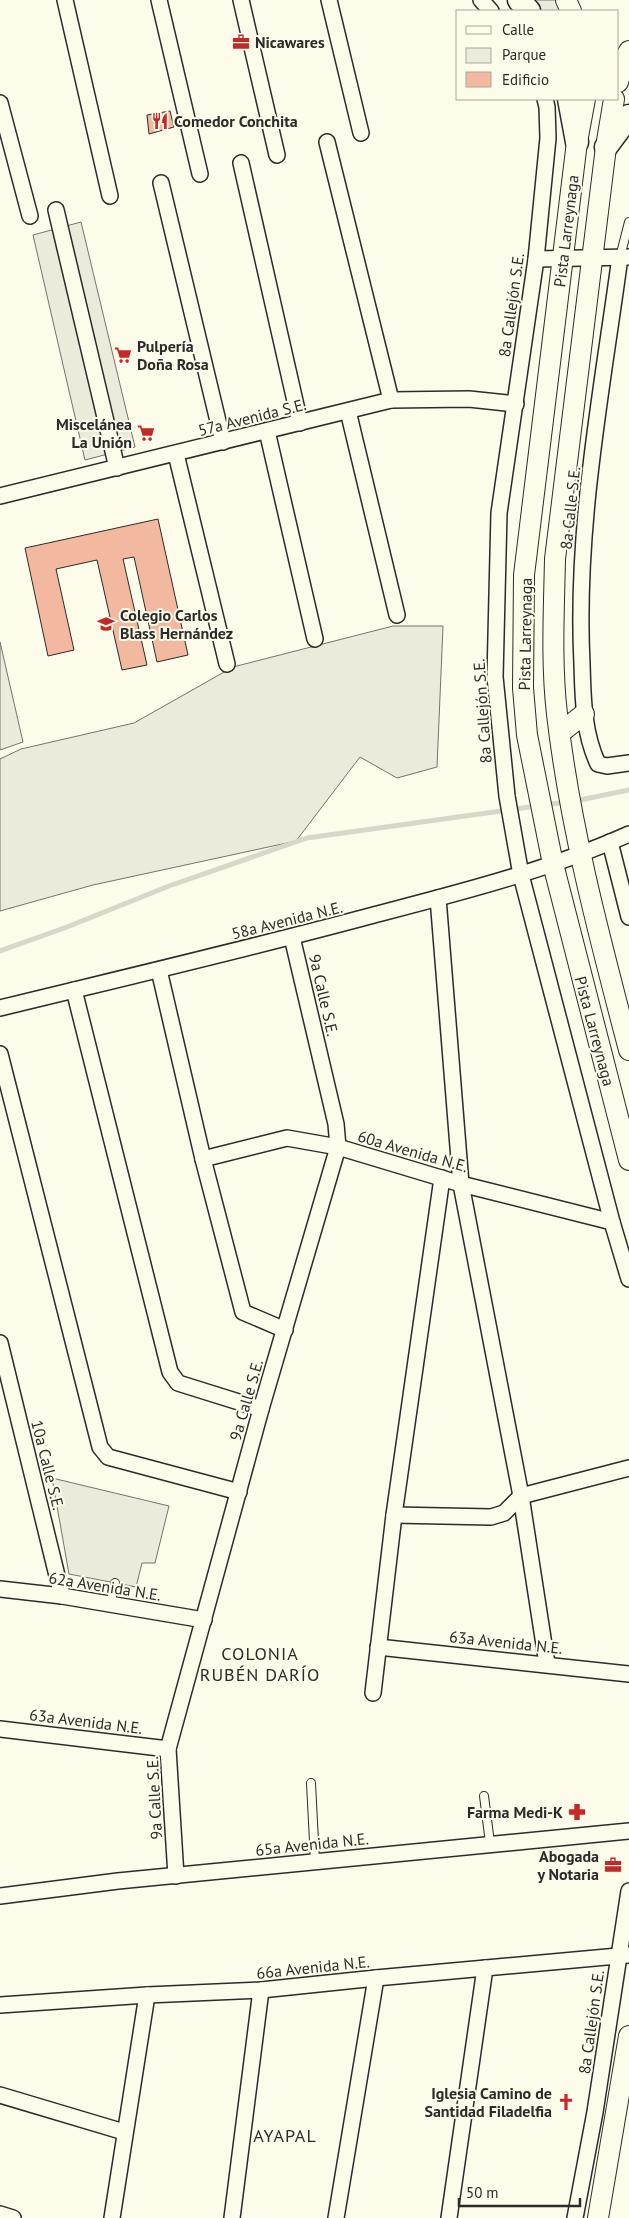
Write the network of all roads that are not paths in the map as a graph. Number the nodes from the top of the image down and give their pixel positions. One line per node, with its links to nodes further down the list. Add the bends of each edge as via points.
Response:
1 (65, 0): 25 (street)
2 (159, 0): 23 (street)
3 (241, 0): 21 (street)
4 (330, 0): 17 (street)
5 (480, 0): 7 (street)
6 (519, 0): 8 (main road)
7 (490, 10)
8 (528, 10)
9 (629, 51): 10 (main road)
10 (619, 78)
11 (545, 100): 32 (street, 8a Callejón S.E., via 548,138)
12 (569, 100): 19 (main road)
13 (585, 100): 19 (main road, Pista Larreynaga)
14 (614, 100): 20 (main road, Pista Larreynaga)
15 (0, 103): 27 (street)
16 (629, 116): 20 (main road)
17 (361, 134)
18 (327, 142): 33 (street)
19 (577, 142): 30 (main road, Pista Larreynaga)
20 (606, 147): 29 (main road, Pista Larreynaga)
21 (277, 154)
22 (241, 163): 36 (street)
23 (200, 174)
24 (161, 183): 38 (street)
25 (110, 196)
26 (56, 210): 40 (street)
27 (30, 216)
28 (629, 222): 31 (lane)
29 (593, 256): 30 (street); 31 (street); 46 (main road, Pista Larreynaga, via 555,558 554,624)
30 (564, 257): 32 (street); 51 (main road, Pista Larreynaga, via 524,575 523,688 528,735)
31 (625, 257): 45 (street, 8a Calle S.E., via 582,544 580,633)
32 (536, 259): 34 (street, 8a Callejón S.E.)
33 (392, 400): 34 (street, 57a Avenida S.E., via 469,399); 35 (street, 57a Avenida S.E.)
34 (516, 404): 52 (street, 8a Callejón S.E., via 499,513 494,677)
35 (348, 411): 36 (street, 57a Avenida S.E.); 42 (street)
36 (300, 423): 37 (street, 57a Avenida S.E.)
37 (267, 431): 38 (street, 57a Avenida S.E.); 43 (street)
38 (224, 442): 39 (street, 57a Avenida S.E.)
39 (176, 454): 40 (street, 57a Avenida S.E.); 44 (street)
40 (117, 468): 41 (street, 57a Avenida S.E.)
41 (0, 496)
42 (397, 615)
43 (315, 639)
44 (227, 664)
45 (584, 714): 46 (main road); 47 (street, 8a Calle S.E., via 598,764)
46 (560, 733): 50 (main road, Pista Larreynaga)
47 (629, 763)
48 (629, 834): 49 (street)
49 (610, 842): 50 (street); 54 (street)
50 (580, 854): 51 (street, 58a Avenida N.E.); 59 (main road, Pista Larreynaga)
51 (553, 864): 52 (street, 58a Avenida N.E.); 63 (main road, Pista Larreynaga)
52 (521, 875): 53 (street, 58a Avenida N.E.); 66 (street, 8a Callejón S.E.)
53 (438, 898): 55 (street, 58a Avenida N.E.); 65 (street)
54 (629, 916)
55 (292, 937): 56 (street, 58a Avenida N.E.); 61 (street, 9a Calle S.E., via 336,1124)
56 (160, 970): 57 (street, 58a Avenida N.E.); 62 (street)
57 (74, 990): 58 (street, 58a Avenida N.E.); 70 (street, via 170,1372 178,1383)
58 (0, 1008)
59 (629, 1050)
60 (0, 1054): 72 (street, via 99,1444 108,1457)
61 (338, 1147): 62 (street, 60a Avenida N.E., via 286,1138); 64 (street, 60a Avenida N.E.); 68 (street, 9a Calle S.E.)
62 (203, 1159): 68 (street, via 243,1312)
63 (629, 1160)
64 (442, 1178): 65 (street, 60a Avenida N.E.); 74 (street)
65 (461, 1184): 66 (street, 60a Avenida N.E.); 73 (street)
66 (612, 1222): 67 (street, 8a Callejón S.E.)
67 (629, 1279)
68 (285, 1330): 70 (street, 9a Calle S.E.)
69 (1, 1348): 77 (street, 10a Calle S.E.)
70 (261, 1409): 72 (street, 9a Calle S.E.)
71 (629, 1468): 73 (street)
72 (239, 1492): 79 (street, 9a Calle S.E.)
73 (521, 1496): 74 (street, via 504,1513 491,1517); 81 (street)
74 (394, 1515): 80 (street)
75 (115, 1583): 78 (lane)
76 (0, 1589): 77 (street, 62a Avenida N.E.)
77 (62, 1596): 78 (street, 62a Avenida N.E.)
78 (110, 1604): 79 (street, 62a Avenida N.E.)
79 (204, 1620): 85 (street, 9a Calle S.E.)
80 (378, 1647): 81 (street, 63a Avenida N.E.); 83 (street)
81 (547, 1664): 82 (street, 63a Avenida N.E.)
82 (629, 1674)
83 (373, 1693)
84 (0, 1728): 85 (street, 63a Avenida N.E.)
85 (168, 1749): 91 (street, 9a Calle S.E.)
86 (312, 1782): 90 (lane)
87 (484, 1796): 89 (lane)
88 (629, 1831): 89 (street, 65a Avenida N.E.)
89 (490, 1843): 90 (street, 65a Avenida N.E.)
90 (315, 1862): 91 (street, 65a Avenida N.E.)
91 (176, 1876): 93 (street, 65a Avenida N.E.)
92 (629, 1891): 94 (street, 8a Callejón S.E.)
93 (0, 1896)
94 (624, 1956): 95 (street, 66a Avenida N.E.); 109 (street, 8a Callejón S.E.)
95 (485, 1968): 96 (street, 66a Avenida N.E.); 108 (street)
96 (376, 1978): 97 (street, 66a Avenida N.E.); 107 (street)
97 (261, 1990): 98 (street, 66a Avenida N.E.); 106 (street)
98 (147, 1995): 99 (street, 66a Avenida N.E.); 102 (street)
99 (0, 2005)
100 (629, 2036): 110 (main road)
101 (0, 2095): 102 (street)
102 (124, 2132): 105 (street)
103 (0, 2214): 104 (street)
104 (13, 2218)
105 (112, 2218)
106 (232, 2218)
107 (336, 2218)
108 (449, 2218)
109 (575, 2218)
110 (598, 2218)

